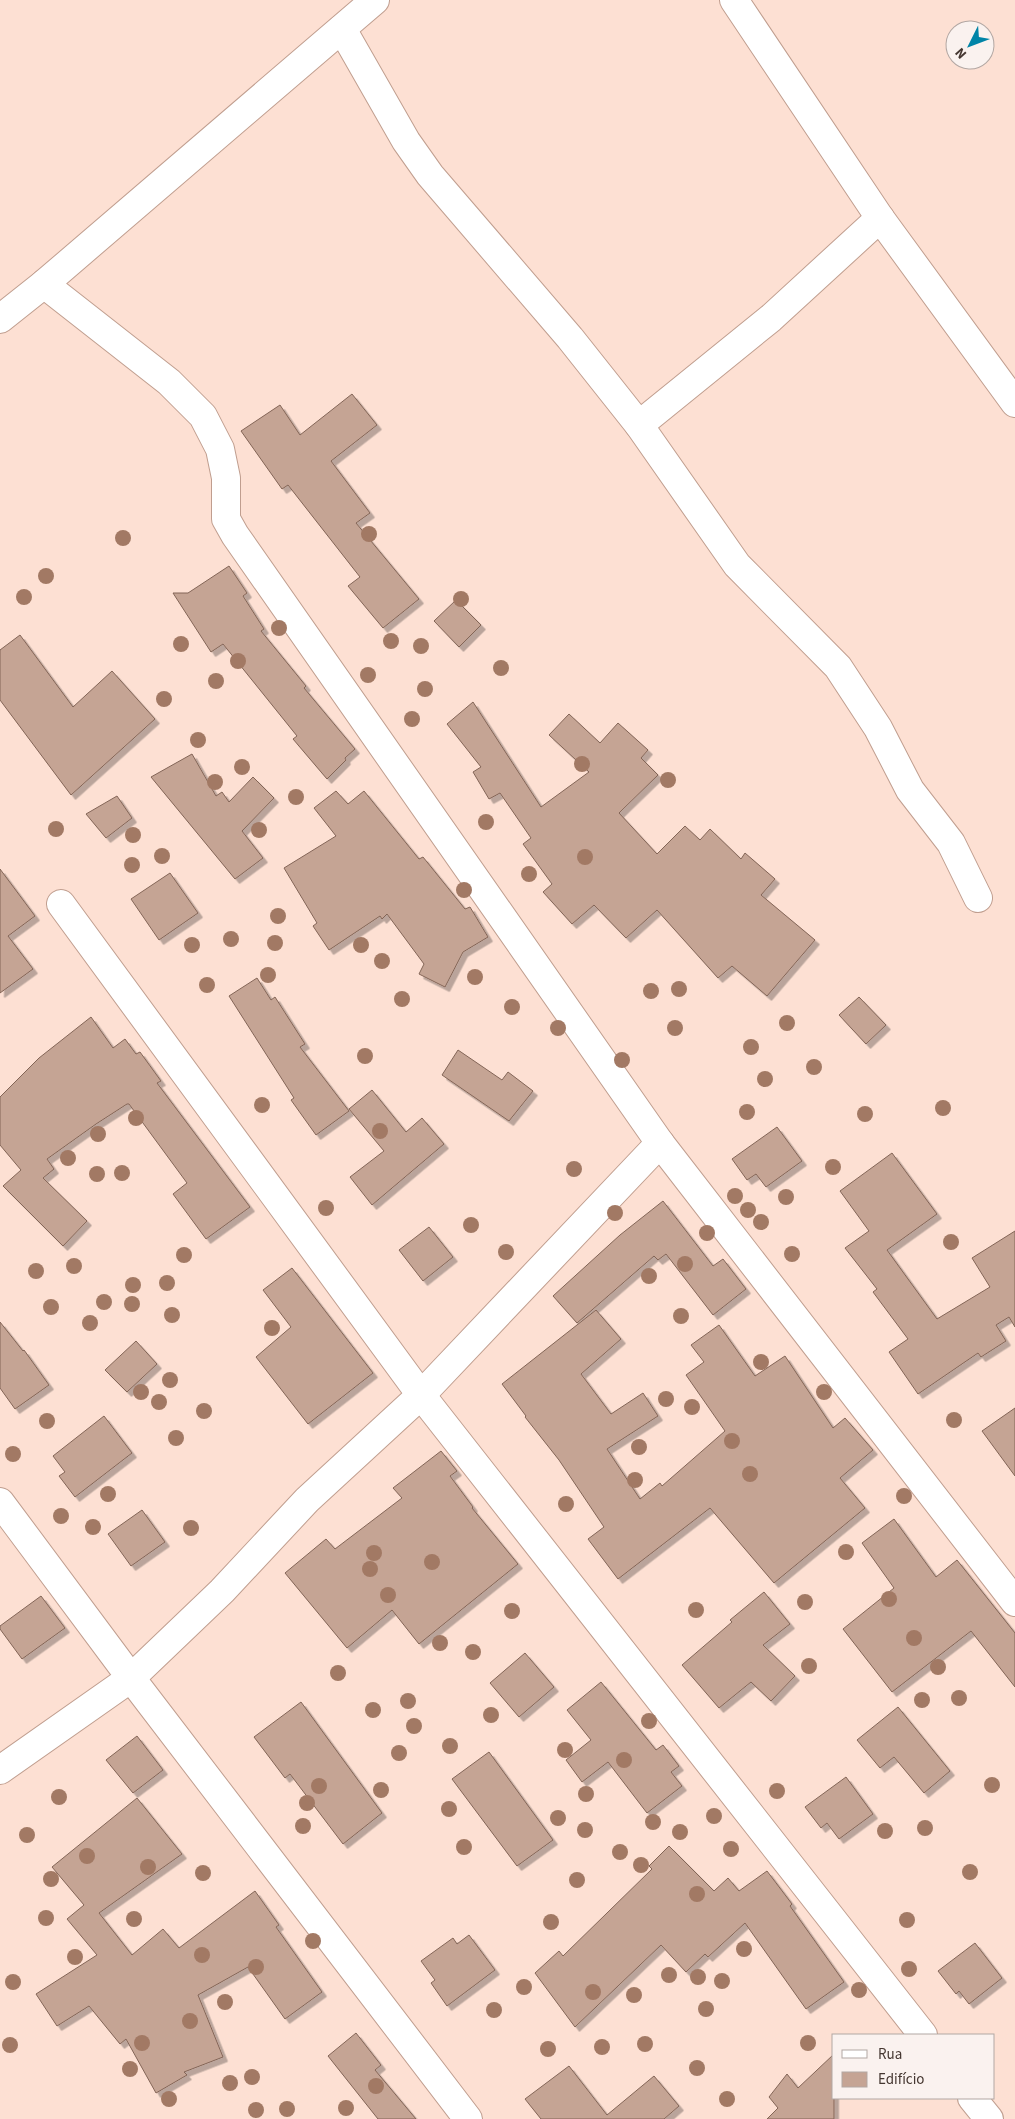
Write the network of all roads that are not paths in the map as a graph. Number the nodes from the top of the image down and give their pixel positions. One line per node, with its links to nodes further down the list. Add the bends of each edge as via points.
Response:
1 (375, 0): 3 (street)
2 (734, 0): 4 (street)
3 (342, 29): 5 (street); 8 (street, via 406,141 430,175 570,338)
4 (880, 218): 7 (street); 8 (street, via 771,318)
5 (44, 284): 6 (street); 11 (street, via 169,382 203,416 220,449 226,478 226,519 235,535)
6 (0, 320)
7 (1015, 403)
8 (639, 425): 9 (street, via 737,565 838,667 878,728 910,790 951,842)
9 (978, 898)
10 (61, 904): 12 (street)
11 (660, 1143): 12 (street); 14 (street)
12 (421, 1395): 15 (street, via 307,1500 222,1591); 17 (street)
13 (0, 1502): 15 (street)
14 (1015, 1602)
15 (131, 1678): 16 (street); 19 (street)
16 (0, 1770)
17 (922, 2034)
18 (973, 2099): 20 (street)
19 (468, 2119)
20 (988, 2119)

